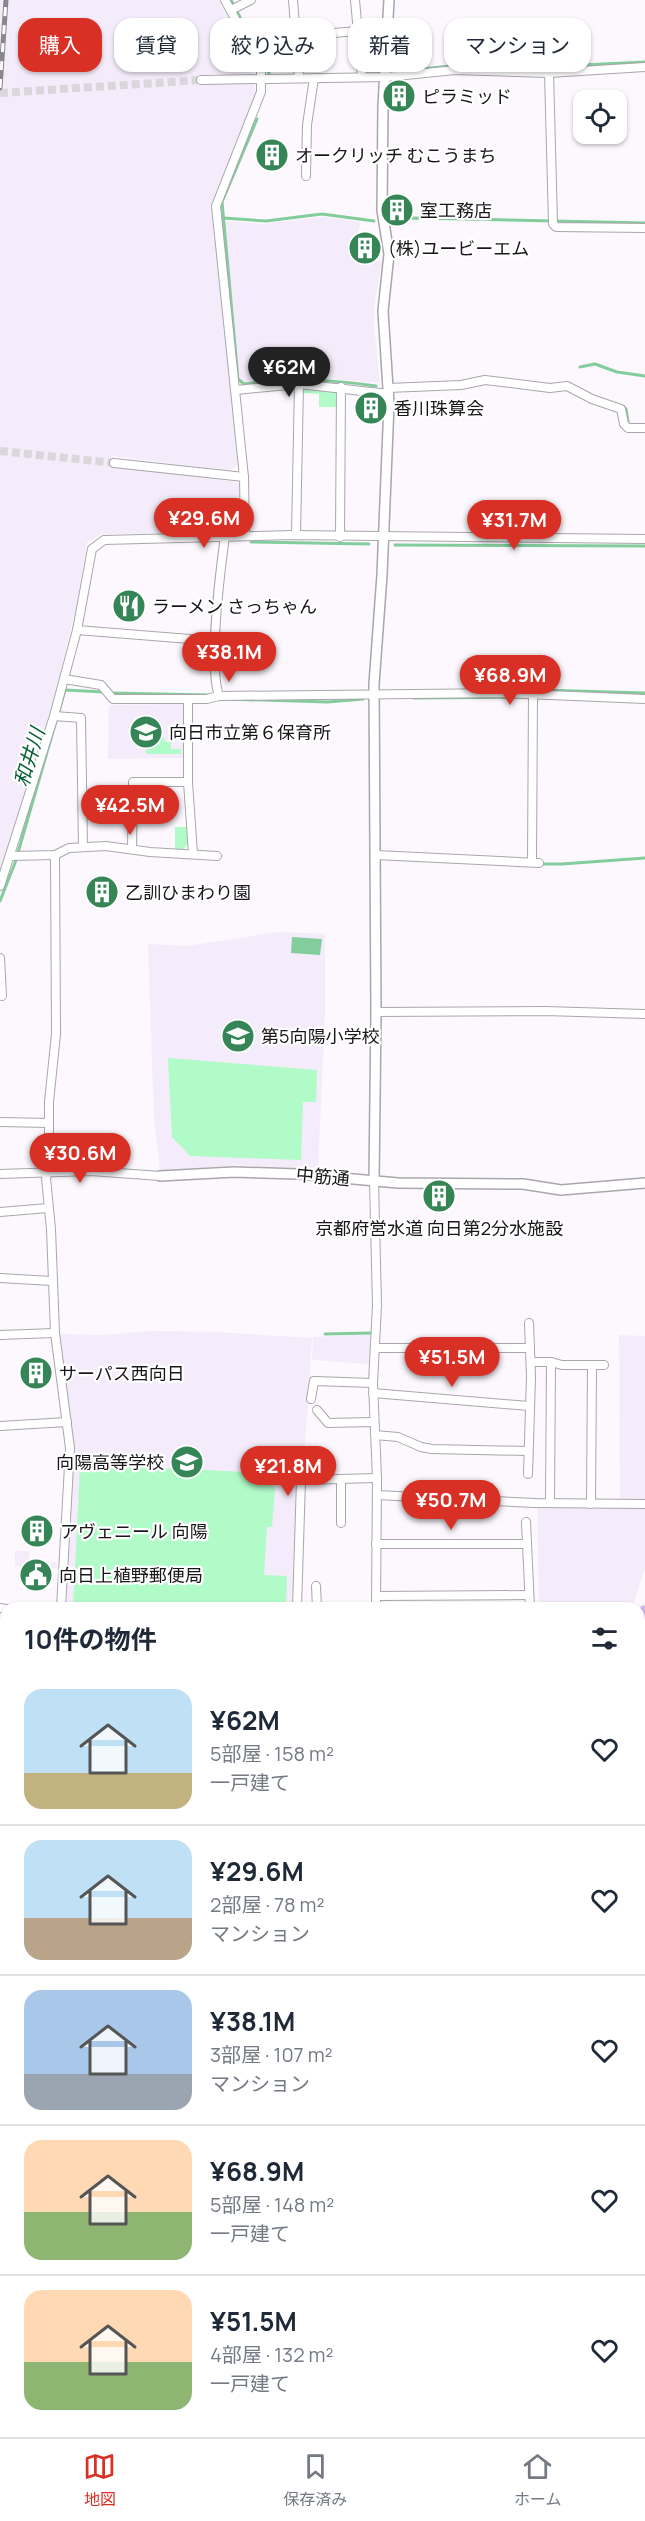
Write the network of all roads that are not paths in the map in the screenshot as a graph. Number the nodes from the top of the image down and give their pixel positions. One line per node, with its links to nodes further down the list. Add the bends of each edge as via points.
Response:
1 (225, 0): 6 (street)
2 (251, 0): 6 (street)
3 (293, 0): 8 (street)
4 (356, 0): 9 (street)
5 (389, 0): 16 (street)
6 (231, 10): 7 (street)
7 (235, 18)
8 (294, 18)
9 (357, 18)
10 (645, 68): 14 (street)
11 (261, 72): 19 (street)
12 (299, 72): 17 (street)
13 (362, 72): 15 (street)
14 (549, 73): 16 (street, via 455,70); 22 (street, via 556,227)
15 (362, 77): 16 (street); 18 (street)
16 (386, 77): 26 (street, via 382,210 389,254 383,311)
17 (299, 78): 18 (street); 19 (street)
18 (314, 78): 21 (street, via 307,125)
19 (261, 79): 20 (street); 25 (street, via 261,92 216,206)
20 (201, 80)
21 (306, 176)
22 (645, 228)
23 (299, 384): 24 (street); 25 (street); 31 (street)
24 (341, 387): 26 (street); 33 (street)
25 (236, 390): 29 (street)
26 (388, 391): 27 (street, via 485,380 550,388 567,386 621,409 628,428); 34 (street)
27 (645, 428)
28 (114, 463): 29 (street)
29 (244, 477): 30 (street)
30 (245, 535): 31 (street); 32 (street)
31 (296, 535): 33 (street)
32 (225, 536): 36 (street, via 104,540 92,549); 37 (street)
33 (340, 537): 34 (street)
34 (383, 537): 35 (street); 39 (street)
35 (645, 539)
36 (76, 630): 37 (street); 38 (street)
37 (215, 641): 41 (street)
38 (64, 680): 42 (street, via 101,685 113,699); 44 (street)
39 (374, 694): 40 (street); 41 (street); 50 (street)
40 (533, 694): 43 (street); 50 (street, via 536,862)
41 (215, 697): 42 (street)
42 (188, 699): 45 (street)
43 (645, 699)
44 (54, 716): 46 (street, via 81,718); 51 (street)
45 (188, 782): 47 (street, via 133,782); 48 (street)
46 (83, 847): 47 (street); 49 (street)
47 (132, 849): 48 (street)
48 (193, 854): 52 (street)
49 (55, 855): 51 (street); 59 (street, via 56,1034)
50 (376, 855): 56 (street)
51 (10, 856): 53 (street)
52 (217, 856)
53 (0, 886)
54 (0, 958): 55 (street)
55 (2, 996)
56 (376, 1012): 57 (street); 63 (street)
57 (645, 1014)
58 (0, 1122): 59 (street)
59 (49, 1123): 60 (street)
60 (48, 1172): 61 (street, 中筋通); 62 (street, 中筋通); 65 (street)
61 (0, 1174)
62 (160, 1176): 63 (street, 中筋通, via 234,1172)
63 (374, 1181): 64 (street, 中筋通, via 523,1184 561,1190); 72 (street)
64 (645, 1183)
65 (48, 1208): 66 (street); 68 (street)
66 (0, 1212)
67 (0, 1278): 68 (street)
68 (52, 1281): 70 (street)
69 (529, 1323): 73 (street)
70 (56, 1333): 71 (street); 83 (street)
71 (0, 1335)
72 (376, 1348): 73 (street); 78 (street)
73 (530, 1348): 74 (street)
74 (531, 1362): 75 (street); 81 (street)
75 (551, 1362): 76 (street); 92 (street)
76 (592, 1365): 77 (street); 93 (street)
77 (604, 1365)
78 (373, 1383): 79 (street); 80 (street, via 314,1381)
79 (373, 1393): 81 (street); 84 (street)
80 (311, 1400)
81 (529, 1406): 87 (street)
82 (317, 1410): 84 (street, via 328,1423)
83 (67, 1422): 85 (street); 102 (street, via 70,1448)
84 (374, 1422): 86 (street)
85 (0, 1426)
86 (375, 1435): 87 (street, via 398,1437 432,1449); 89 (street)
87 (527, 1451): 88 (street)
88 (528, 1474)
89 (376, 1478): 90 (street); 91 (street)
90 (341, 1480): 95 (street); 103 (street, via 302,1480)
91 (376, 1495): 92 (street); 97 (street)
92 (550, 1503): 93 (street)
93 (591, 1504): 94 (street)
94 (645, 1504)
95 (341, 1522)
96 (526, 1522): 98 (street)
97 (376, 1544): 98 (street); 100 (street)
98 (526, 1544): 101 (street)
99 (316, 1586): 104 (street)
100 (376, 1596): 101 (street); 105 (street)
101 (529, 1596): 106 (street)
102 (61, 1602)
103 (297, 1602)
104 (317, 1602)
105 (376, 1602)
106 (530, 1602)

